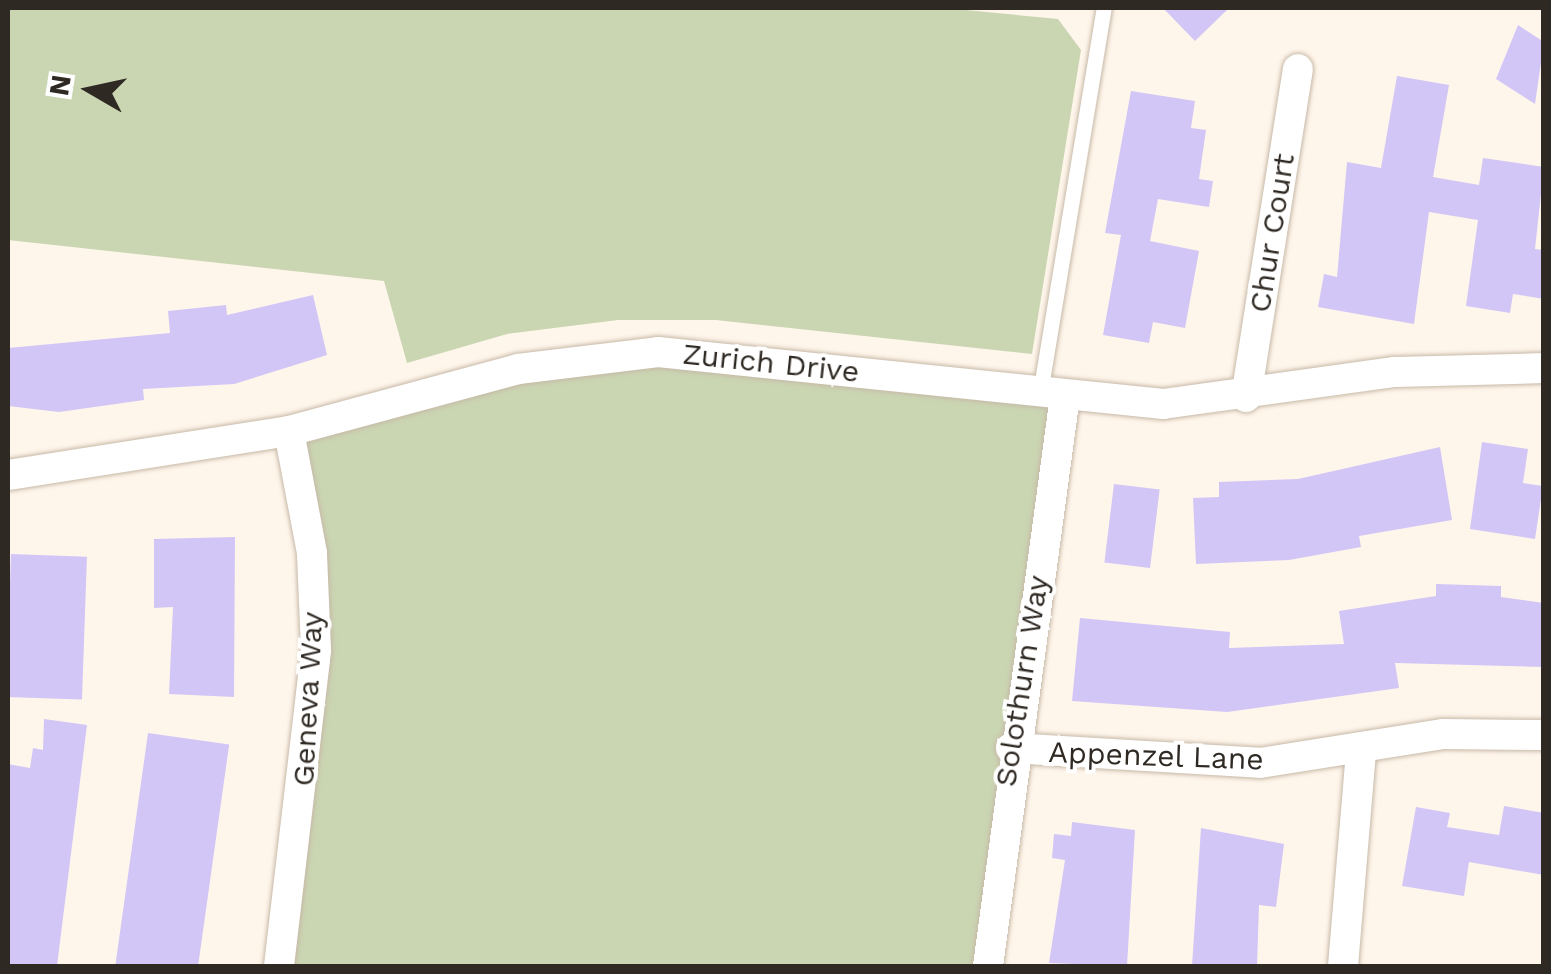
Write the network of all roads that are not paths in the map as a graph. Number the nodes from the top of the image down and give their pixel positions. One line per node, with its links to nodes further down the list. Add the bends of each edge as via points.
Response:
1 (1104, 8): 4 (lane)
2 (1298, 69): 5 (street, Chur Court)
3 (1544, 368): 5 (street, Zurich Drive, via 1395,372)
4 (1053, 394): 5 (street, Zurich Drive, via 1163,404); 6 (street, Zurich Drive, via 658,352 518,368); 9 (street, Solothurn Way)
5 (1246, 397)
6 (289, 431): 7 (street, Zurich Drive); 11 (street, Geneva Way, via 312,552 316,650)
7 (8, 476)
8 (1544, 735): 10 (street, Appenzel Lane, via 1444,734)
9 (1011, 748): 10 (street, Appenzel Lane, via 1260,763); 12 (street, Solothurn Way)
10 (1362, 752): 13 (street)
11 (279, 966)
12 (988, 966)
13 (1342, 966)

